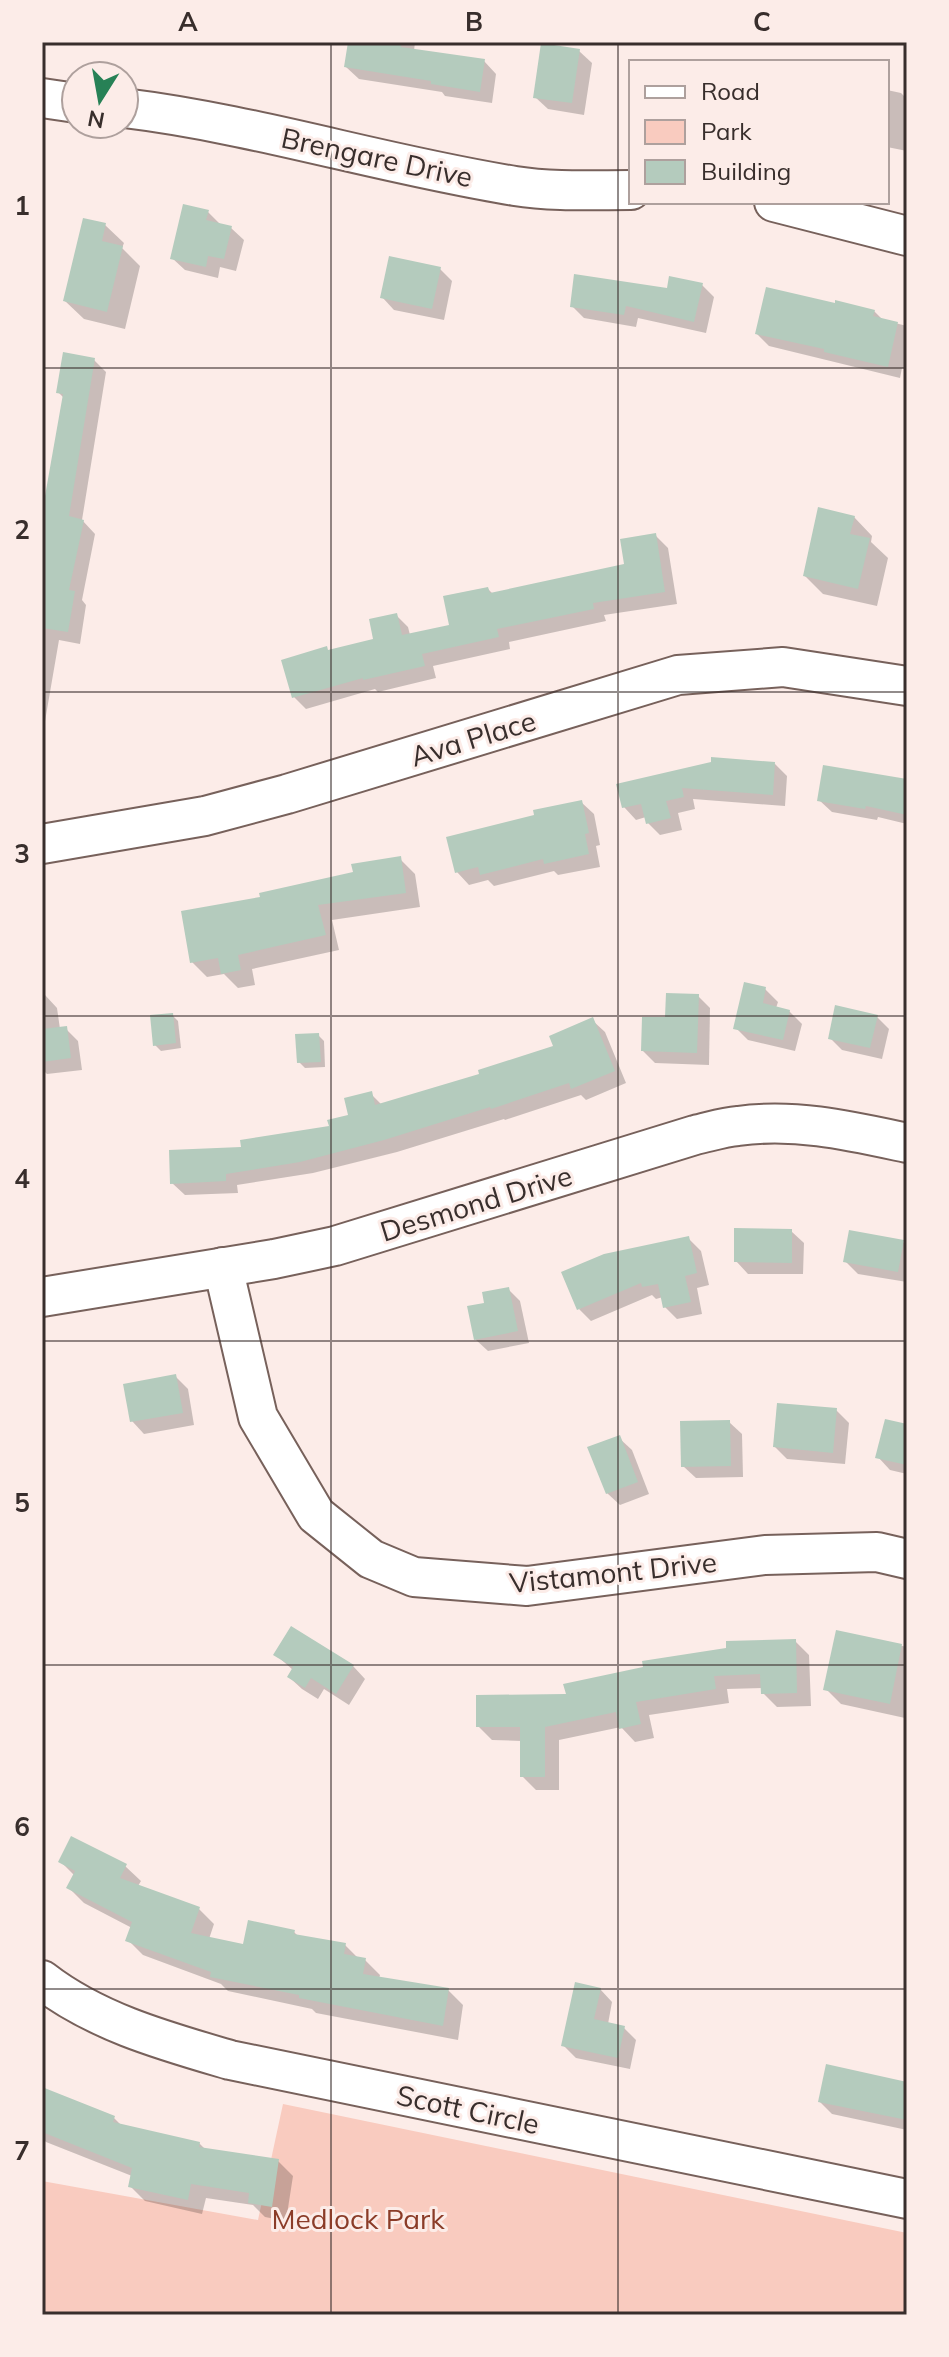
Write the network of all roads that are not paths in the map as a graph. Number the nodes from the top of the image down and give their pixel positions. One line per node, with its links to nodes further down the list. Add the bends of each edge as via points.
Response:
1 (140, 111): 2 (street, Brengare Drive, via 518,186)
2 (629, 190)
3 (782, 204): 4 (street)
4 (907, 236)
5 (907, 686): 6 (street, Ava Place, via 783,667 678,675 219,813)
6 (42, 844)
7 (907, 1143): 8 (street, Desmond Drive, via 828,1126 737,1126 335,1246)
8 (223, 1267): 9 (street, Desmond Drive); 10 (street, Vistamont Drive, via 258,1417 316,1515 371,1559 414,1577 527,1586 765,1555 877,1552)
9 (42, 1297)
10 (907, 1559)
11 (42, 1980): 12 (street, Scott Circle, via 96,2014 230,2060)
12 (907, 2199)

